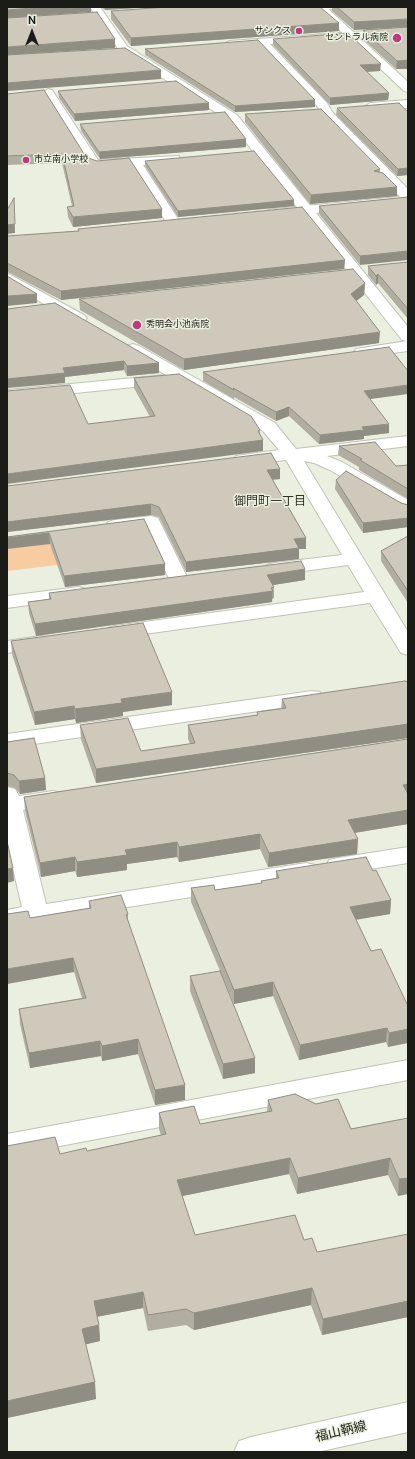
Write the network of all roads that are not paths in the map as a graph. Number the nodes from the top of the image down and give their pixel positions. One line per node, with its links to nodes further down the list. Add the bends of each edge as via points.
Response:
1 (323, 7): 5 (street)
2 (94, 13): 3 (street); 9 (street, via 124,48)
3 (117, 14)
4 (408, 31): 5 (street)
5 (350, 35): 6 (street); 13 (street)
6 (262, 42): 7 (street); 20 (street)
7 (215, 45)
8 (145, 50): 9 (street)
9 (130, 51): 10 (street); 11 (street)
10 (114, 52)
11 (178, 83): 12 (street); 23 (street)
12 (155, 84)
13 (408, 88)
14 (63, 92): 15 (street)
15 (48, 93): 16 (street); 26 (street)
16 (34, 94)
17 (408, 104): 18 (street)
18 (355, 108)
19 (340, 109): 20 (street)
20 (324, 110): 21 (street); 31 (street)
21 (309, 111)
22 (204, 116): 23 (street)
23 (230, 116): 24 (street); 27 (street)
24 (249, 117)
25 (87, 126): 26 (street)
26 (71, 127): 30 (street, via 93,164)
27 (258, 151): 28 (street); 32 (street)
28 (242, 152)
29 (188, 157): 30 (street)
30 (134, 162): 35 (street)
31 (408, 198): 32 (street)
32 (306, 210): 33 (street); 38 (street)
33 (259, 214)
34 (188, 221): 35 (street)
35 (173, 222): 36 (street)
36 (157, 224)
37 (373, 268): 38 (street)
38 (349, 275): 44 (street)
39 (7, 277): 41 (street)
40 (82, 304): 41 (street)
41 (58, 306): 42 (street); 43 (street)
42 (36, 309)
43 (92, 326)
44 (408, 337)
45 (120, 342): 49 (street)
46 (408, 346): 47 (street)
47 (345, 354)
48 (204, 374): 49 (street)
49 (181, 377): 50 (street); 52 (street, via 269,427)
50 (7, 395)
51 (408, 441): 52 (street)
52 (292, 454): 53 (street); 54 (street, via 318,458 336,466); 56 (street)
53 (228, 462)
54 (408, 508)
55 (98, 528): 58 (street, via 151,522)
56 (353, 559): 57 (street); 60 (street)
57 (258, 571)
58 (179, 581)
59 (101, 591): 61 (street)
60 (375, 596): 62 (street); 65 (street)
61 (7, 602)
62 (93, 635)
63 (62, 640): 64 (street)
64 (7, 647)
65 (408, 649)
66 (329, 695): 67 (street)
67 (7, 741)
68 (72, 796): 69 (street)
69 (8, 799): 71 (street)
70 (408, 855): 71 (street)
71 (36, 913): 72 (street)
72 (7, 918)
73 (408, 1070): 74 (street)
74 (7, 1145)
75 (408, 1417): 76 (street, 福山鞆線)
76 (251, 1452)

